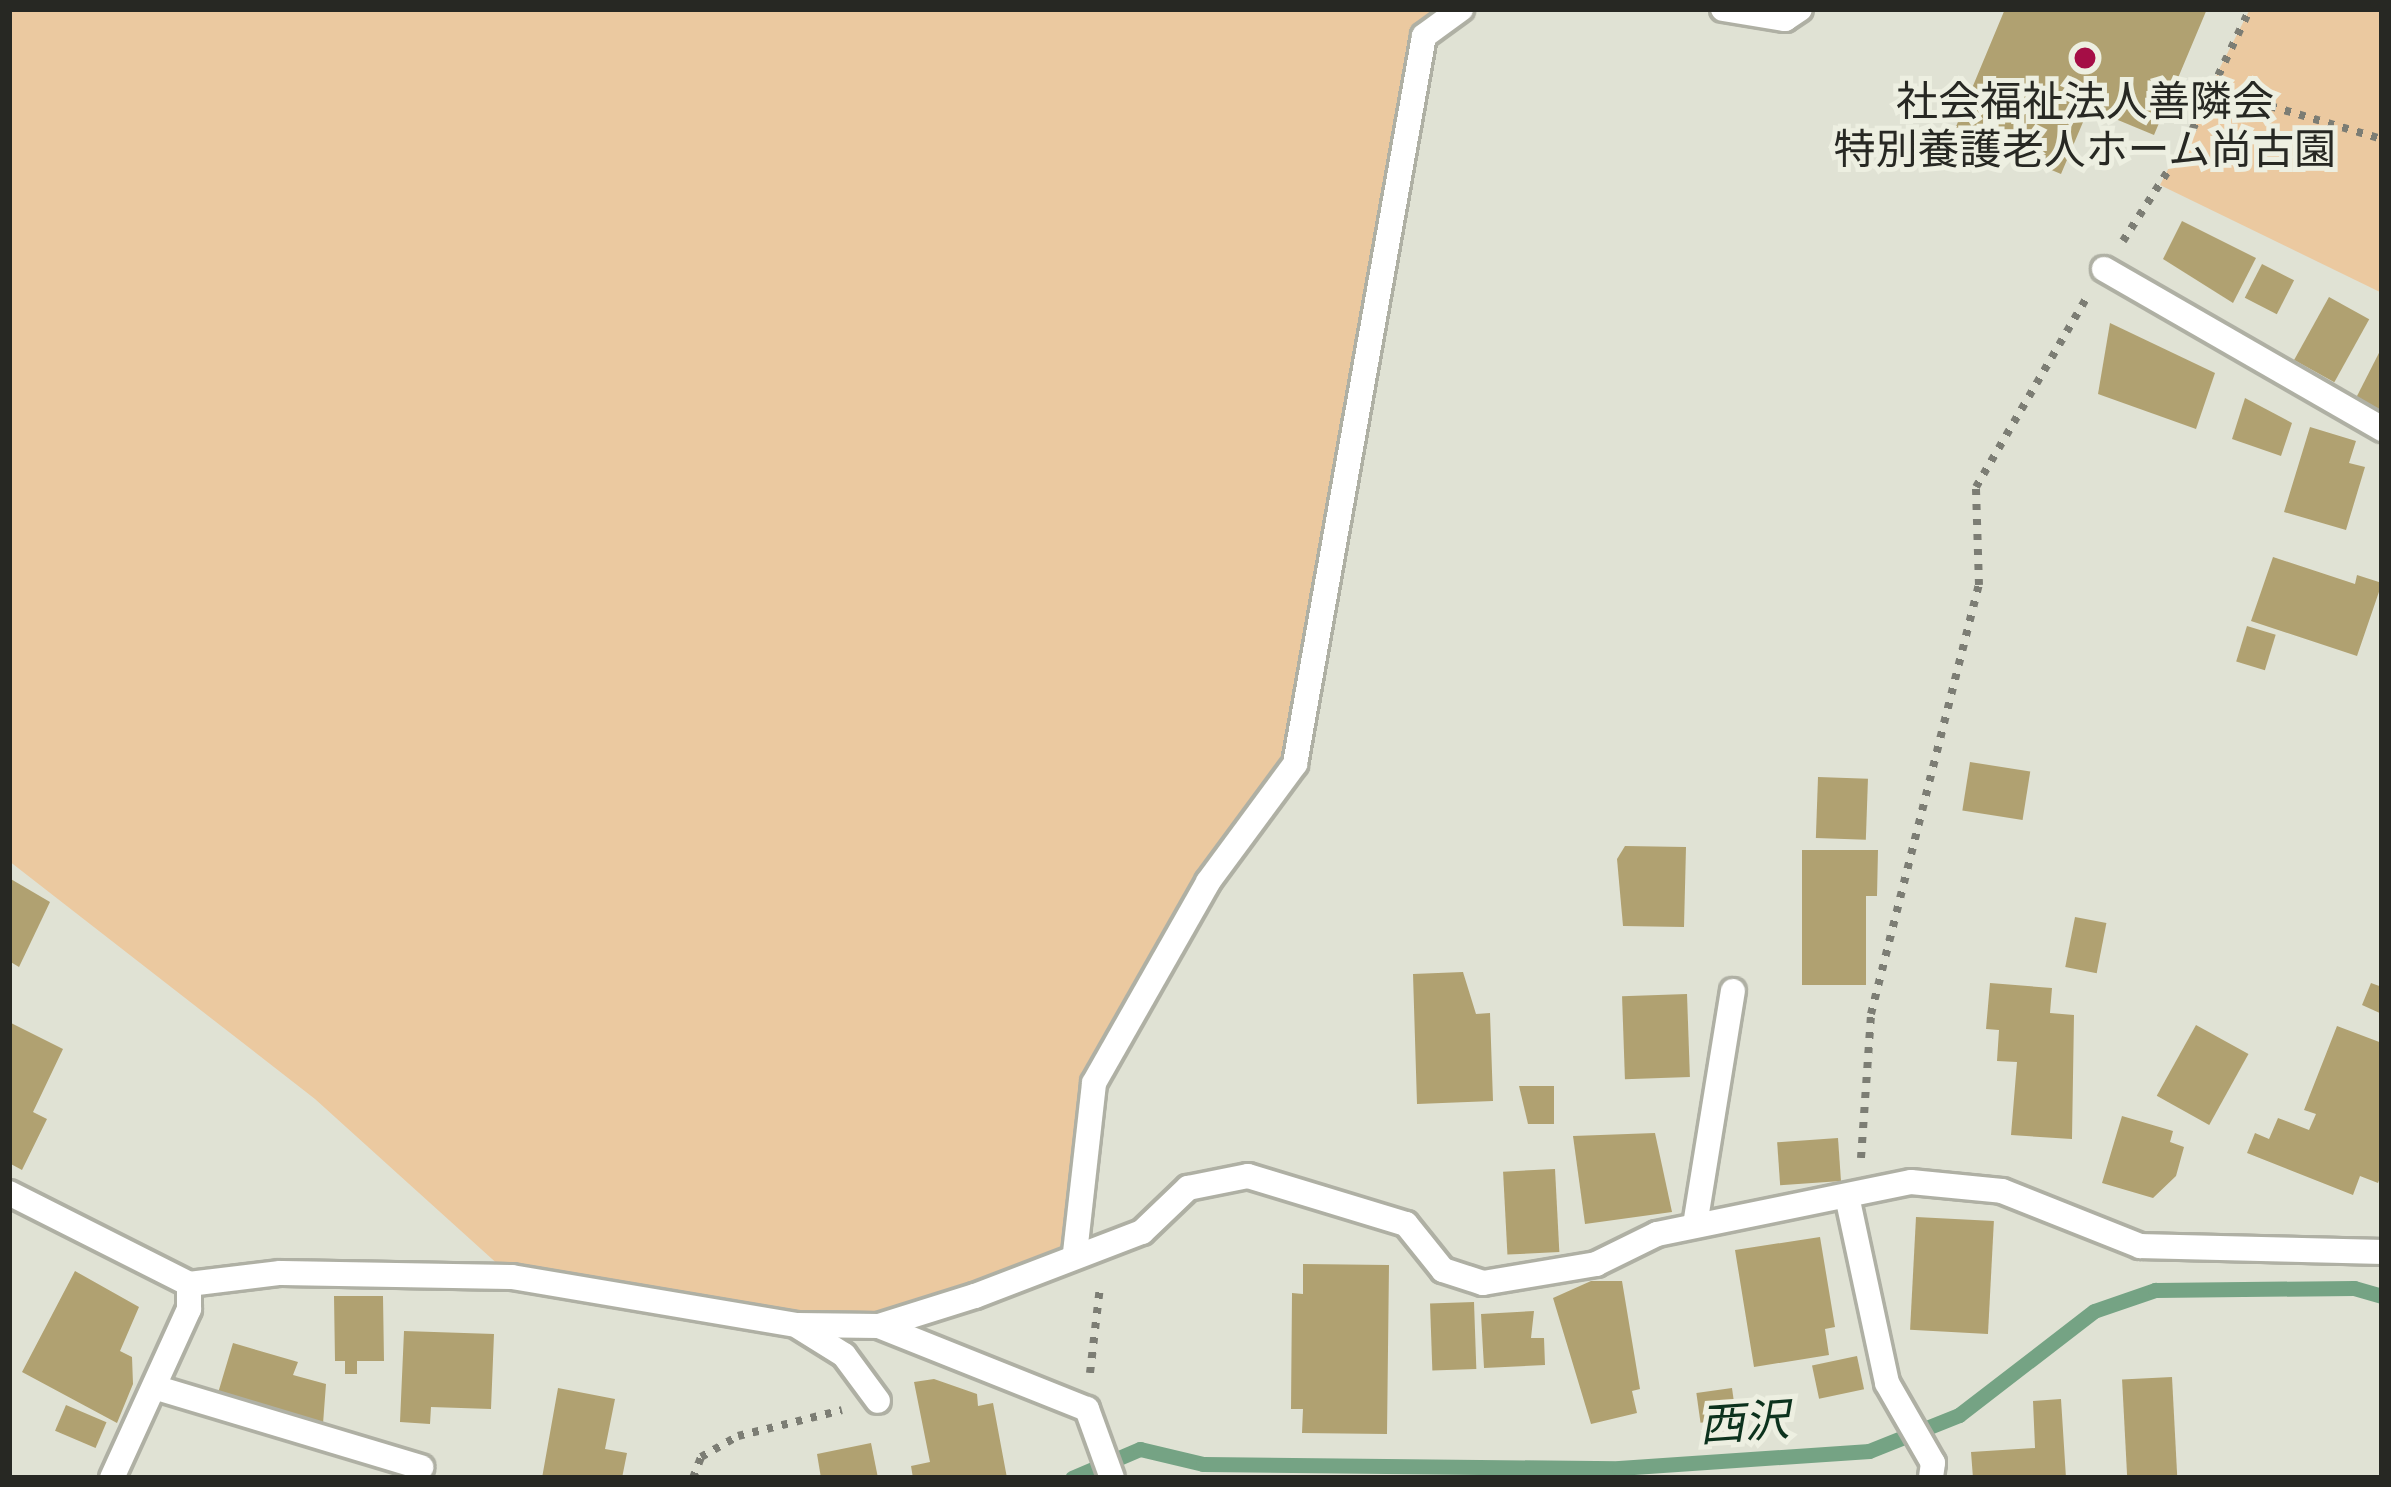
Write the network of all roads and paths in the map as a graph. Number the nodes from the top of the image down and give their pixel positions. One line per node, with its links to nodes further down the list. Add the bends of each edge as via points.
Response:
1 (1461, 9): 15 (lane, via 1424,36 1295,764 1208,882 1094,1084)
2 (1724, 9): 3 (lane, via 1786,19)
3 (1801, 9)
4 (2250, 9): 5 (path)
5 (2212, 89): 6 (path); 7 (path)
6 (2382, 139)
7 (2104, 269): 8 (lane); 11 (path, via 1976,487 1978,585 1870,1014)
8 (2382, 429)
9 (1733, 991): 12 (lane)
10 (9, 1193): 16 (lane)
11 (1852, 1196): 12 (lane); 14 (lane, via 1910,1182 2002,1190 2140,1246); 23 (lane, via 1898,1402)
12 (1695, 1226): 13 (lane, via 1596,1264 1483,1283 1443,1270 1406,1224 1248,1176 1188,1188 1142,1232)
13 (1104, 1243): 15 (lane); 21 (path)
14 (2382, 1252)
15 (1075, 1253): 18 (lane)
16 (189, 1283): 17 (lane, via 280,1274 512,1277); 19 (lane, via 189,1309)
17 (797, 1325): 18 (lane); 20 (lane, via 844,1355)
18 (879, 1326): 21 (lane)
19 (158, 1388): 22 (lane); 24 (lane)
20 (878, 1401): 25 (path, via 738,1436 701,1457)
21 (1090, 1419): 26 (lane)
22 (421, 1467)
23 (1932, 1471)
24 (112, 1478)
25 (693, 1478)
26 (1112, 1478)

